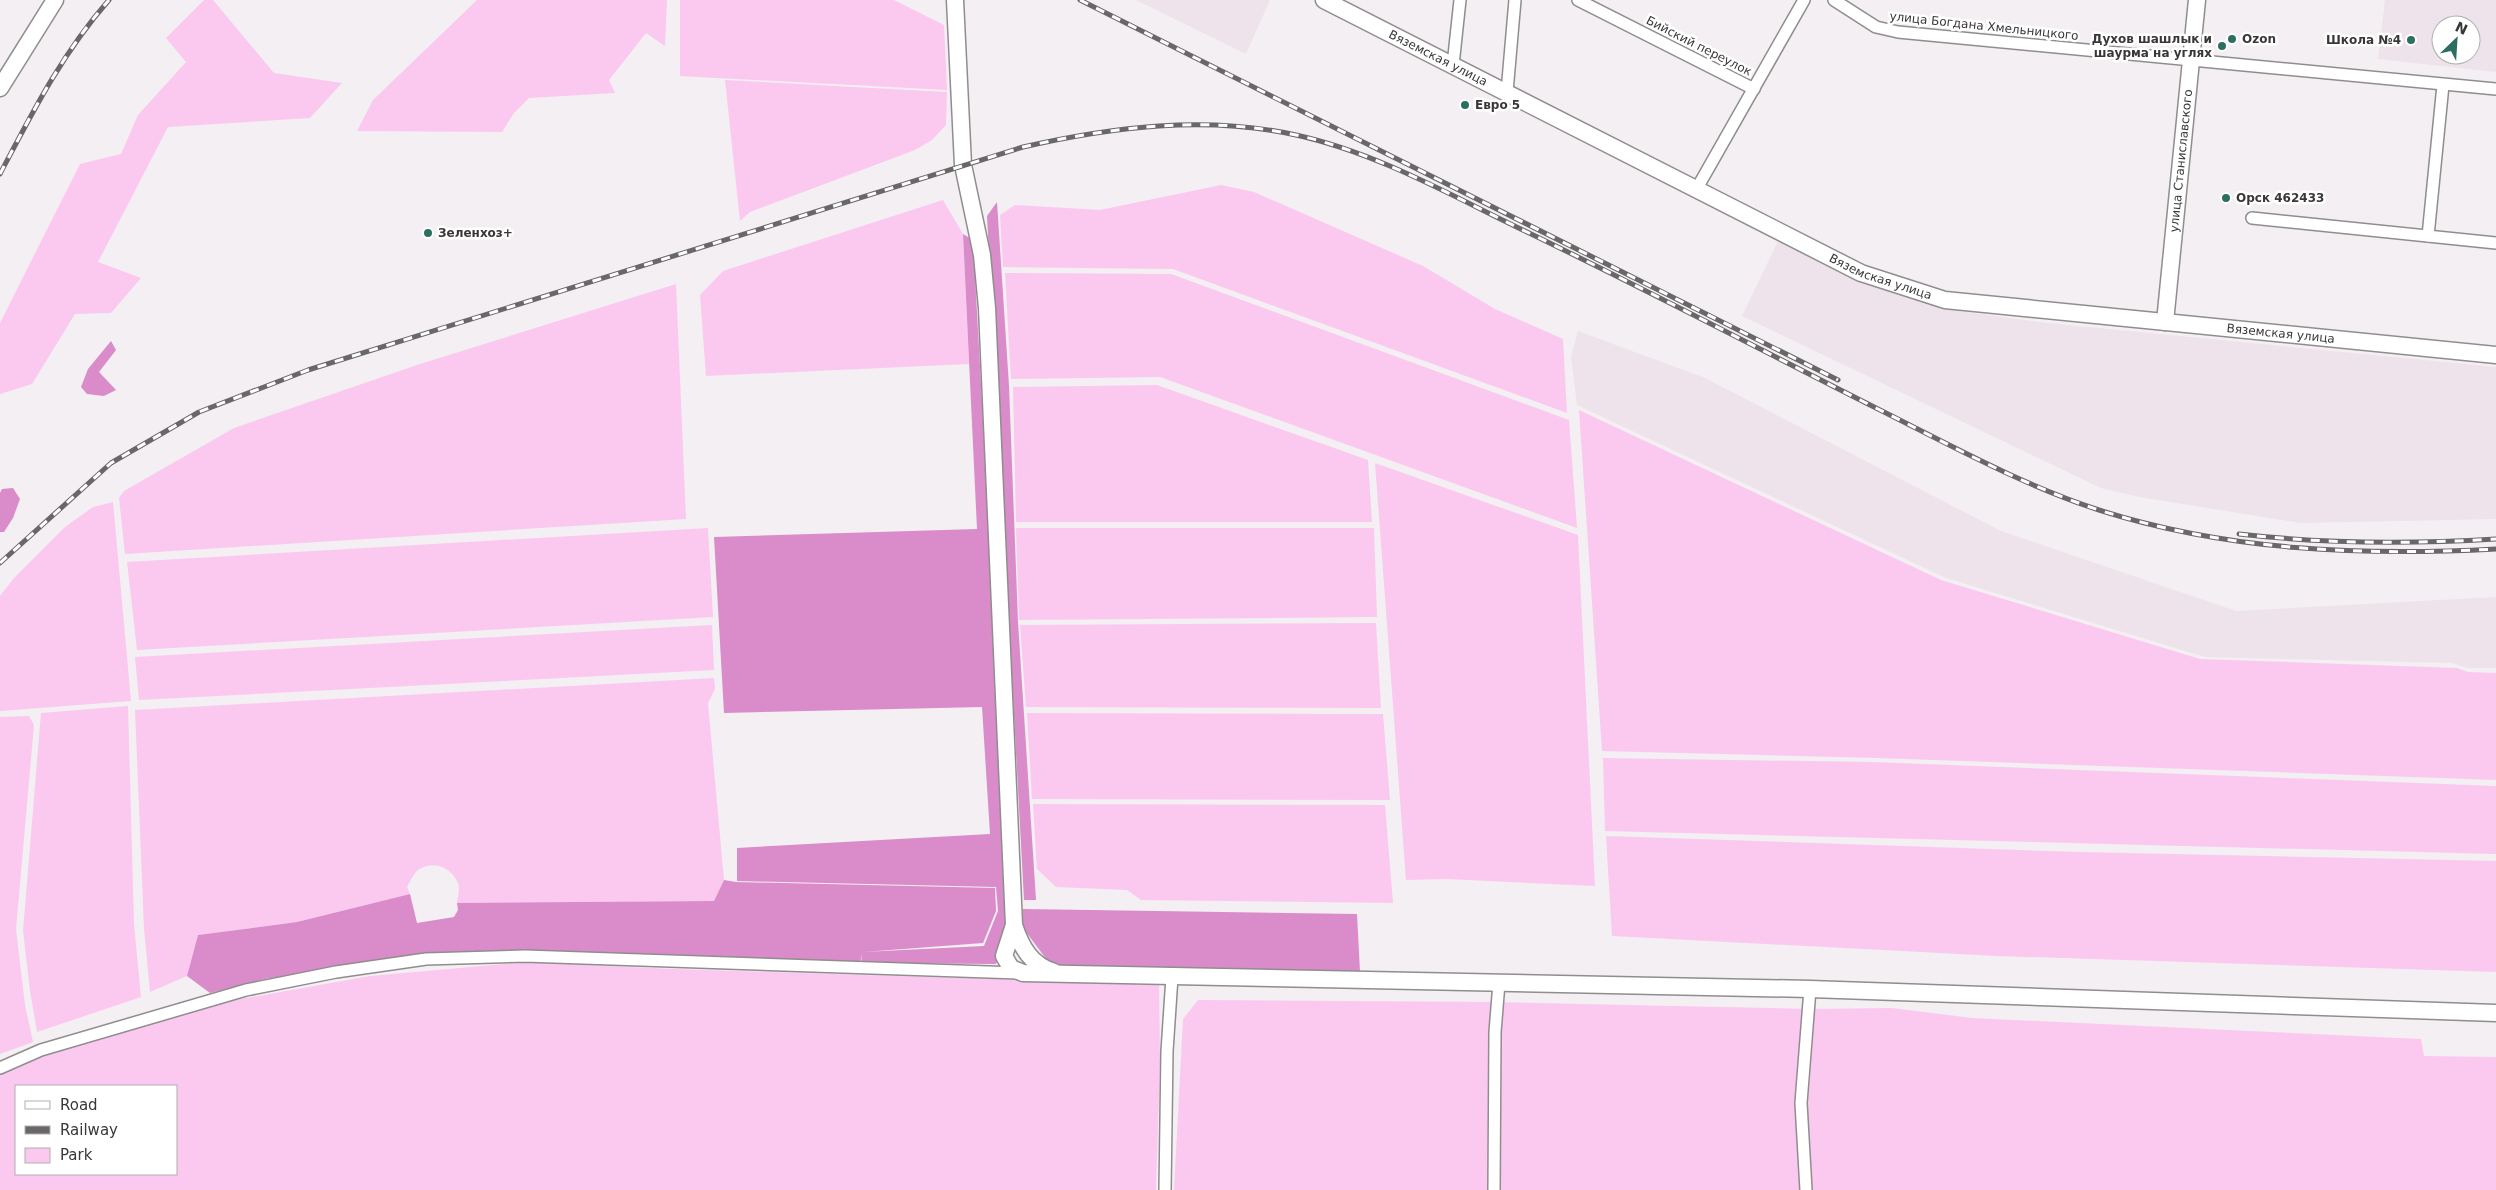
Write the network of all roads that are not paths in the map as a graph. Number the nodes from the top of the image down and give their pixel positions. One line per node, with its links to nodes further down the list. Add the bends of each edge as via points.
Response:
1 (55, 0): 13 (main road)
2 (955, 0): 23 (main road, via 963,165 982,255 988,308)
3 (1324, 0): 11 (main road, Вяземская улица)
4 (1460, 0): 11 (street)
5 (1516, 0): 16 (street)
6 (1578, 0): 14 (street, Бийский переулок)
7 (1804, 0): 14 (street)
8 (1834, 0): 10 (street, улица Богдана Хмельницкого, via 1876,27 1898,32)
9 (2197, 0): 10 (main road, улица Станиславского)
10 (2191, 62): 12 (street, улица Богдана Хмельницкого); 21 (main road, улица Станиславского)
11 (1453, 66): 16 (main road, Вяземская улица)
12 (2443, 84): 15 (street, улица Богдана Хмельницкого); 19 (street)
13 (0, 88)
14 (1754, 89): 17 (street)
15 (2496, 89)
16 (1507, 92): 17 (main road, Вяземская улица)
17 (1696, 190): 21 (main road, Вяземская улица, via 1861,273 1945,300)
18 (2252, 218): 19 (street)
19 (2428, 236): 20 (street)
20 (2496, 243)
21 (2166, 322): 22 (main road, Вяземская улица)
22 (2496, 355)
23 (1014, 925): 24 (main road, via 1005,962); 25 (main road, via 1030,958 1044,969)
24 (1023, 973): 25 (main road); 30 (street, via 525,956 426,959 246,990 41,1050)
25 (1060, 974): 26 (main road)
26 (1172, 977): 27 (main road); 31 (street, via 1167,1051)
27 (1499, 982): 28 (main road); 32 (street, via 1495,1032)
28 (1810, 989): 29 (main road); 33 (street, via 1801,1102)
29 (2496, 1013)
30 (0, 1068)
31 (1165, 1190)
32 (1494, 1190)
33 (1806, 1190)

